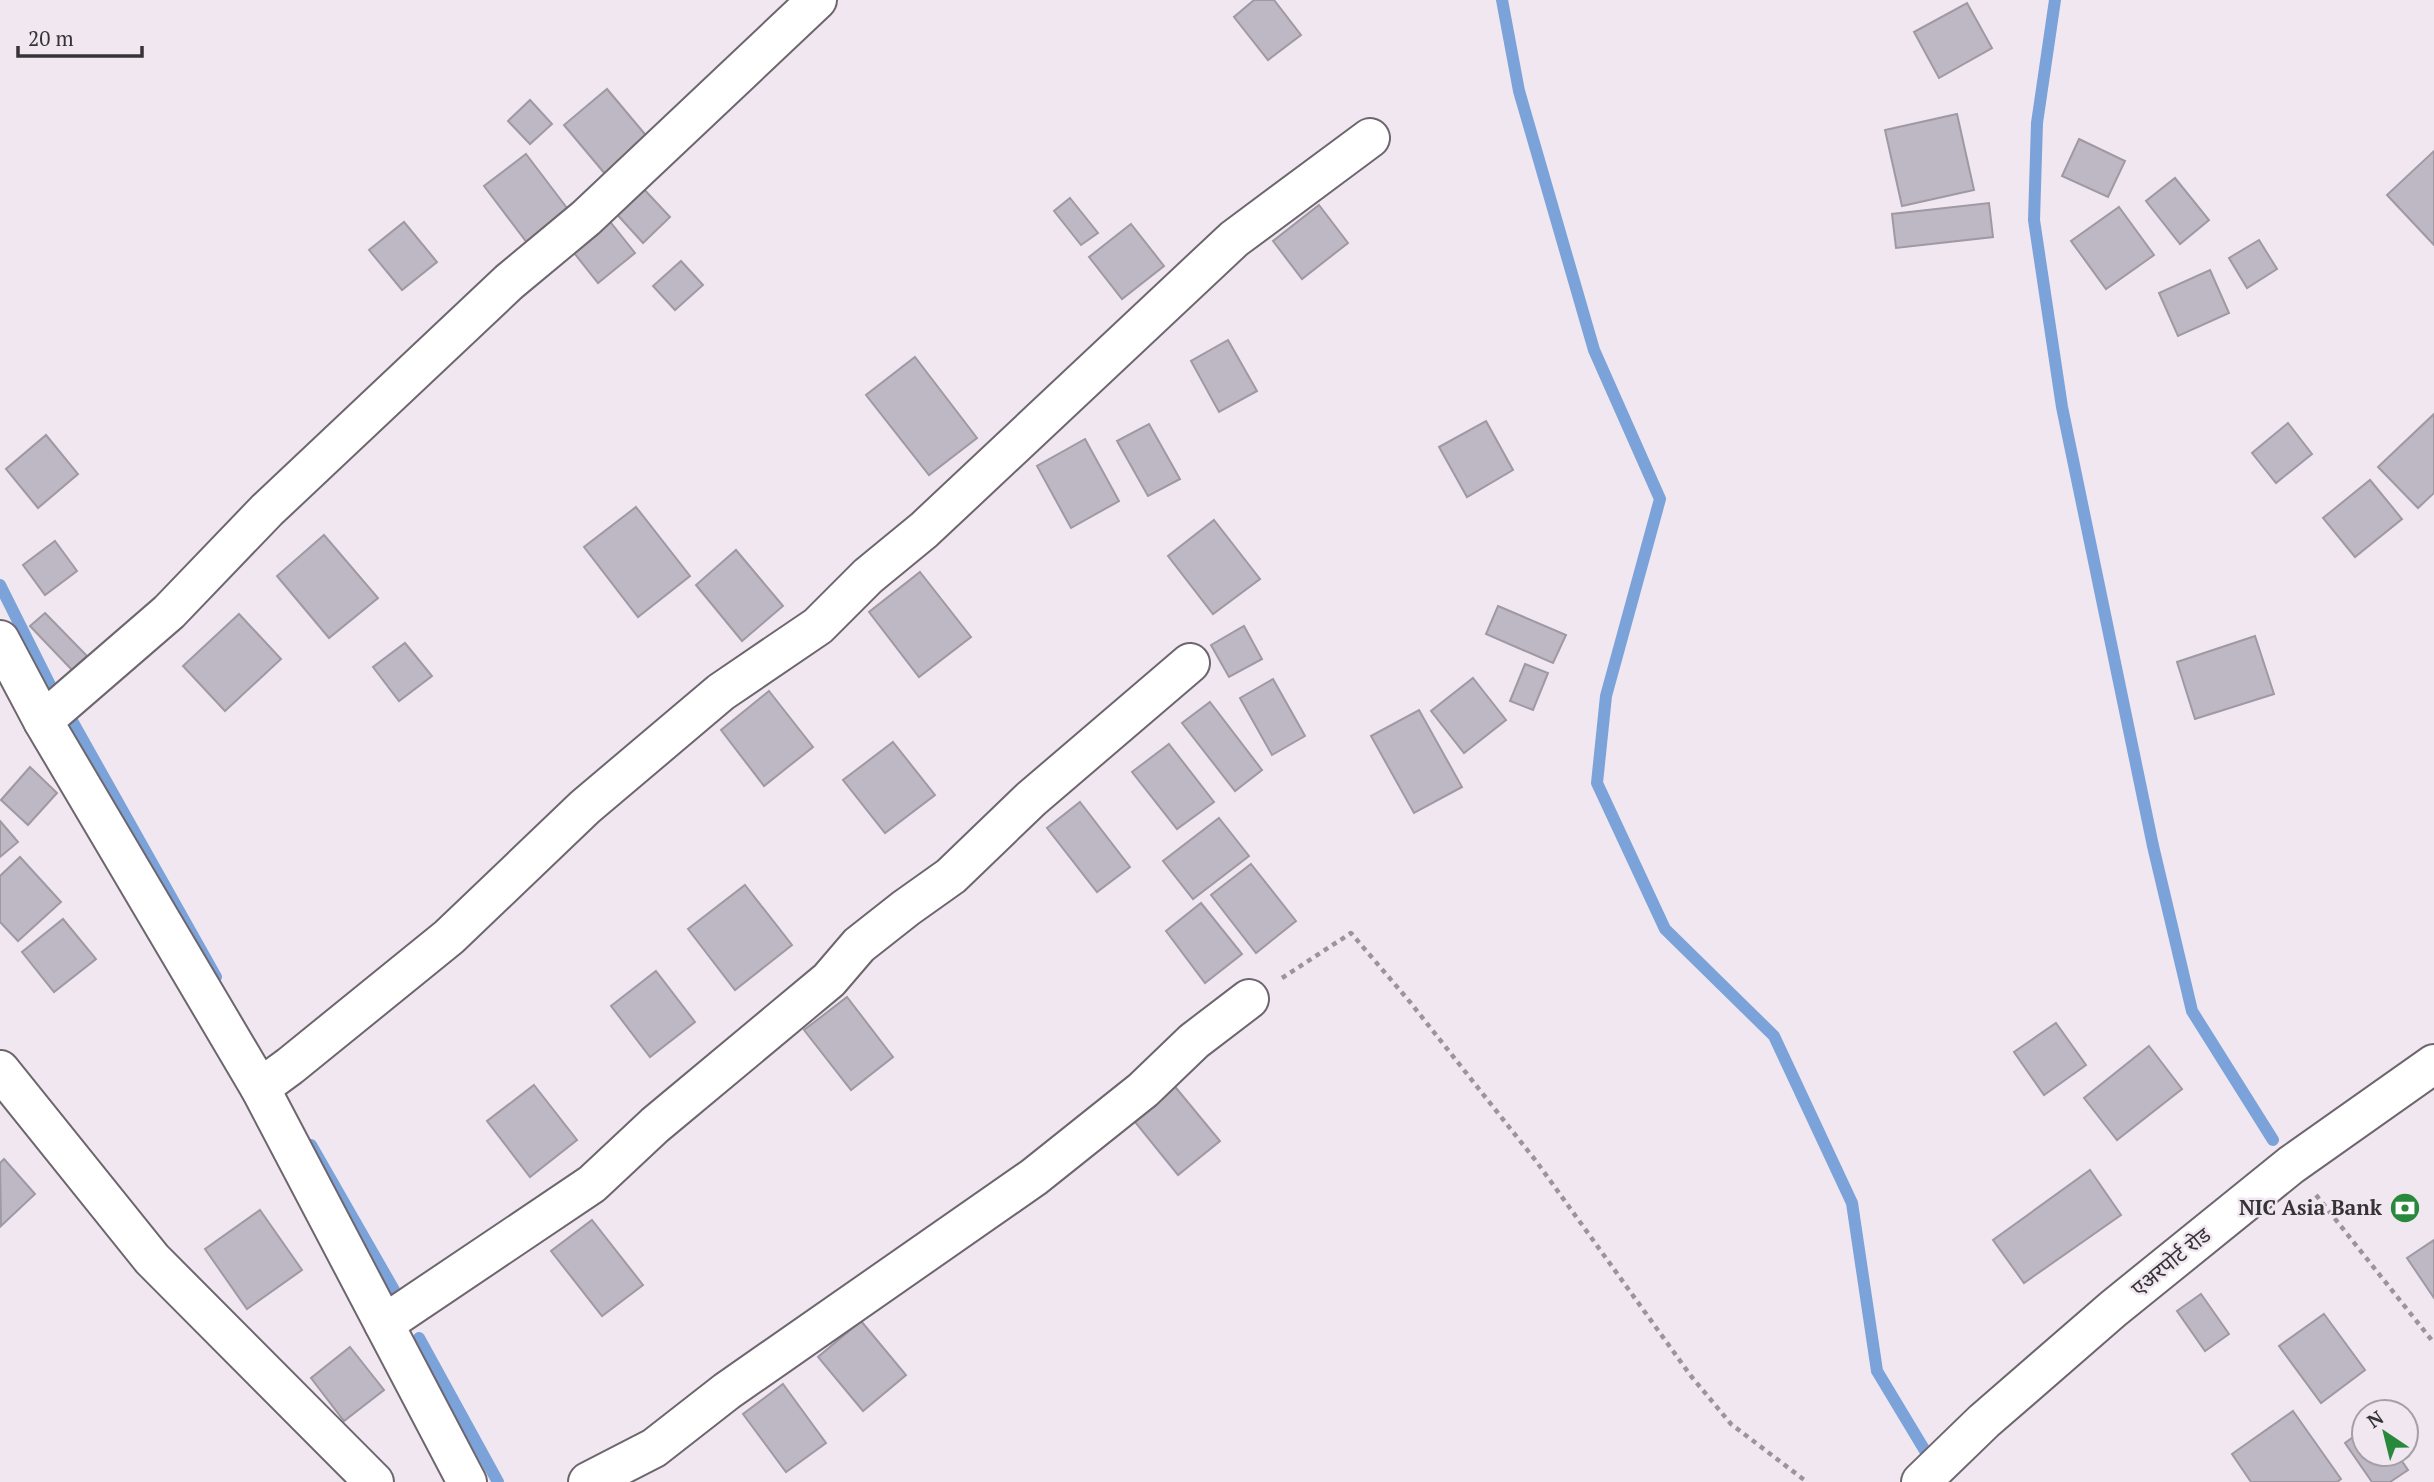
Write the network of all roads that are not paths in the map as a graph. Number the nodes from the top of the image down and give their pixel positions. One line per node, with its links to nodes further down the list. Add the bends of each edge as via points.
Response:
1 (817, 0): 5 (street, via 286,492 169,612)
2 (1370, 138): 9 (street, via 1234,239 818,626 721,692 584,807 449,937)
3 (0, 640): 5 (street)
4 (1190, 663): 10 (street, via 1031,799 951,876 859,945 829,980 655,1125 592,1184)
5 (43, 721): 9 (street)
6 (1249, 999): 13 (street, via 1034,1177 737,1384 654,1448)
7 (2434, 1064): 14 (street, एअरपोर्ट रोड, via 2291,1165 2113,1310)
8 (0, 1070): 11 (street, via 152,1259)
9 (260, 1087): 10 (street)
10 (384, 1324): 12 (street)
11 (374, 1482)
12 (467, 1482)
13 (588, 1482)
14 (1921, 1482)

